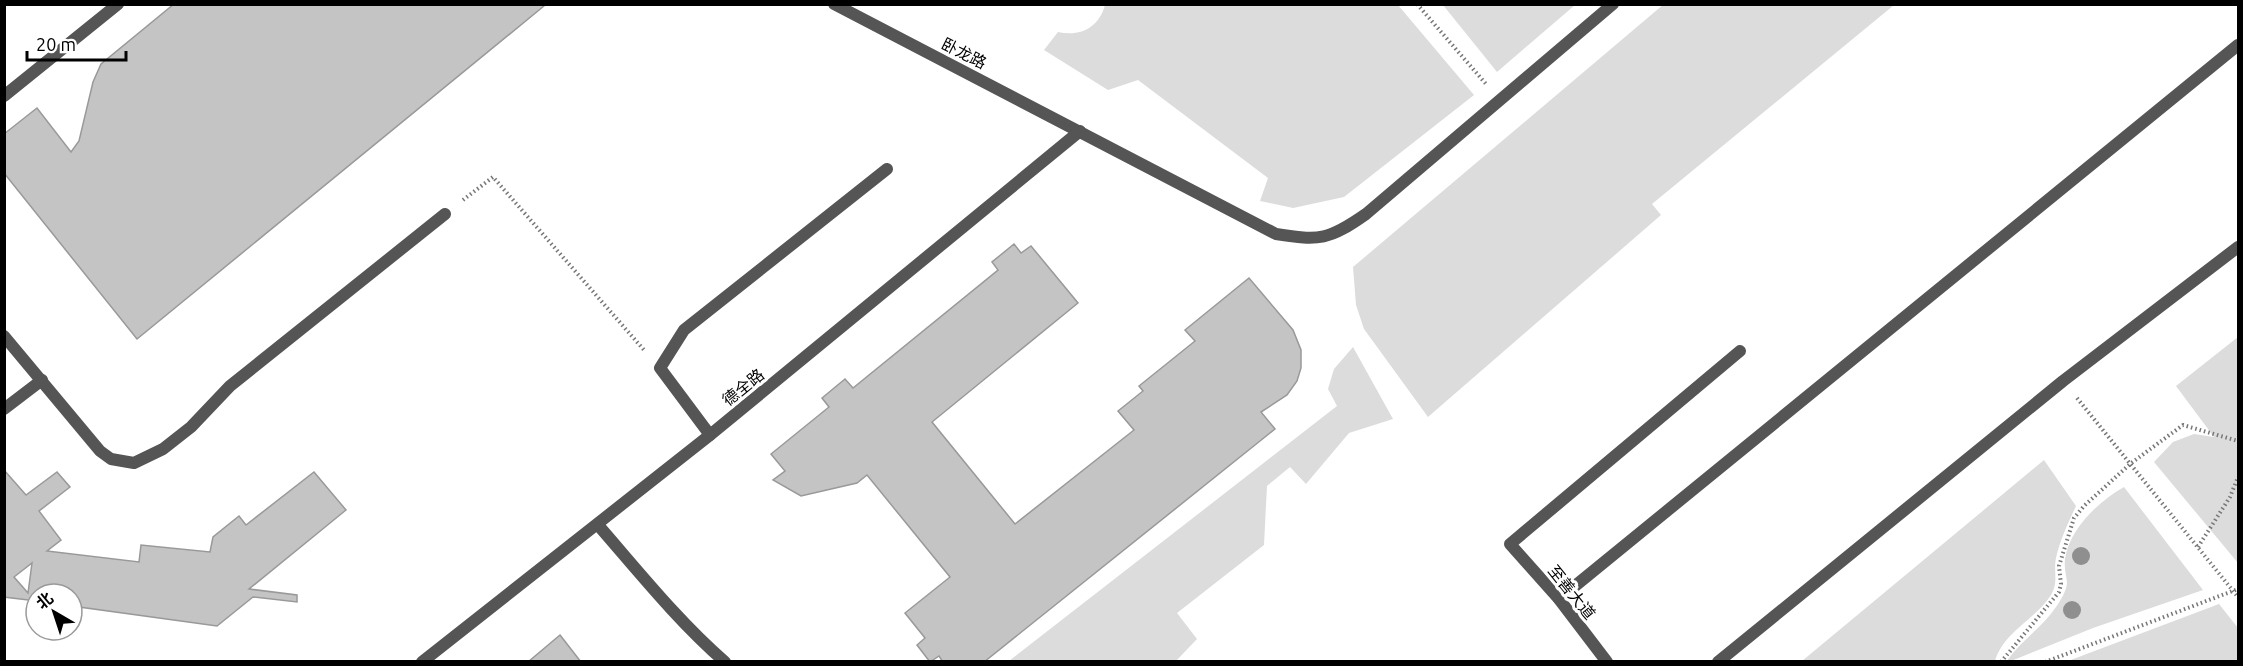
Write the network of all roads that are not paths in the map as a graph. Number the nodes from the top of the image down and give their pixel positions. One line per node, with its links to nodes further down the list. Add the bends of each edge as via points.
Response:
1 (118, 4): 5 (lane)
2 (834, 4): 6 (lane, 卧龙路)
3 (1613, 4): 6 (lane, 卧龙路, via 1366,214 1341,232 1322,239 1276,234)
4 (2238, 45): 16 (lane)
5 (4, 96)
6 (1080, 131): 14 (lane, 德全路)
7 (887, 169): 14 (lane, via 684,330 660,368)
8 (446, 214): 12 (lane, via 230,386 191,427 162,449 134,463 111,459 100,452)
9 (2238, 247): 20 (lane, via 2063,381)
10 (4, 336): 12 (lane)
11 (1740, 351): 16 (lane, 至善大道, via 1510,544)
12 (42, 380): 13 (lane)
13 (4, 409)
14 (710, 435): 15 (lane, 德全路)
15 (598, 525): 17 (lane, 德全路); 18 (lane, via 662,599)
16 (1559, 599): 19 (lane, 至善大道)
17 (422, 662)
18 (725, 662)
19 (1607, 662)
20 (1718, 662)

